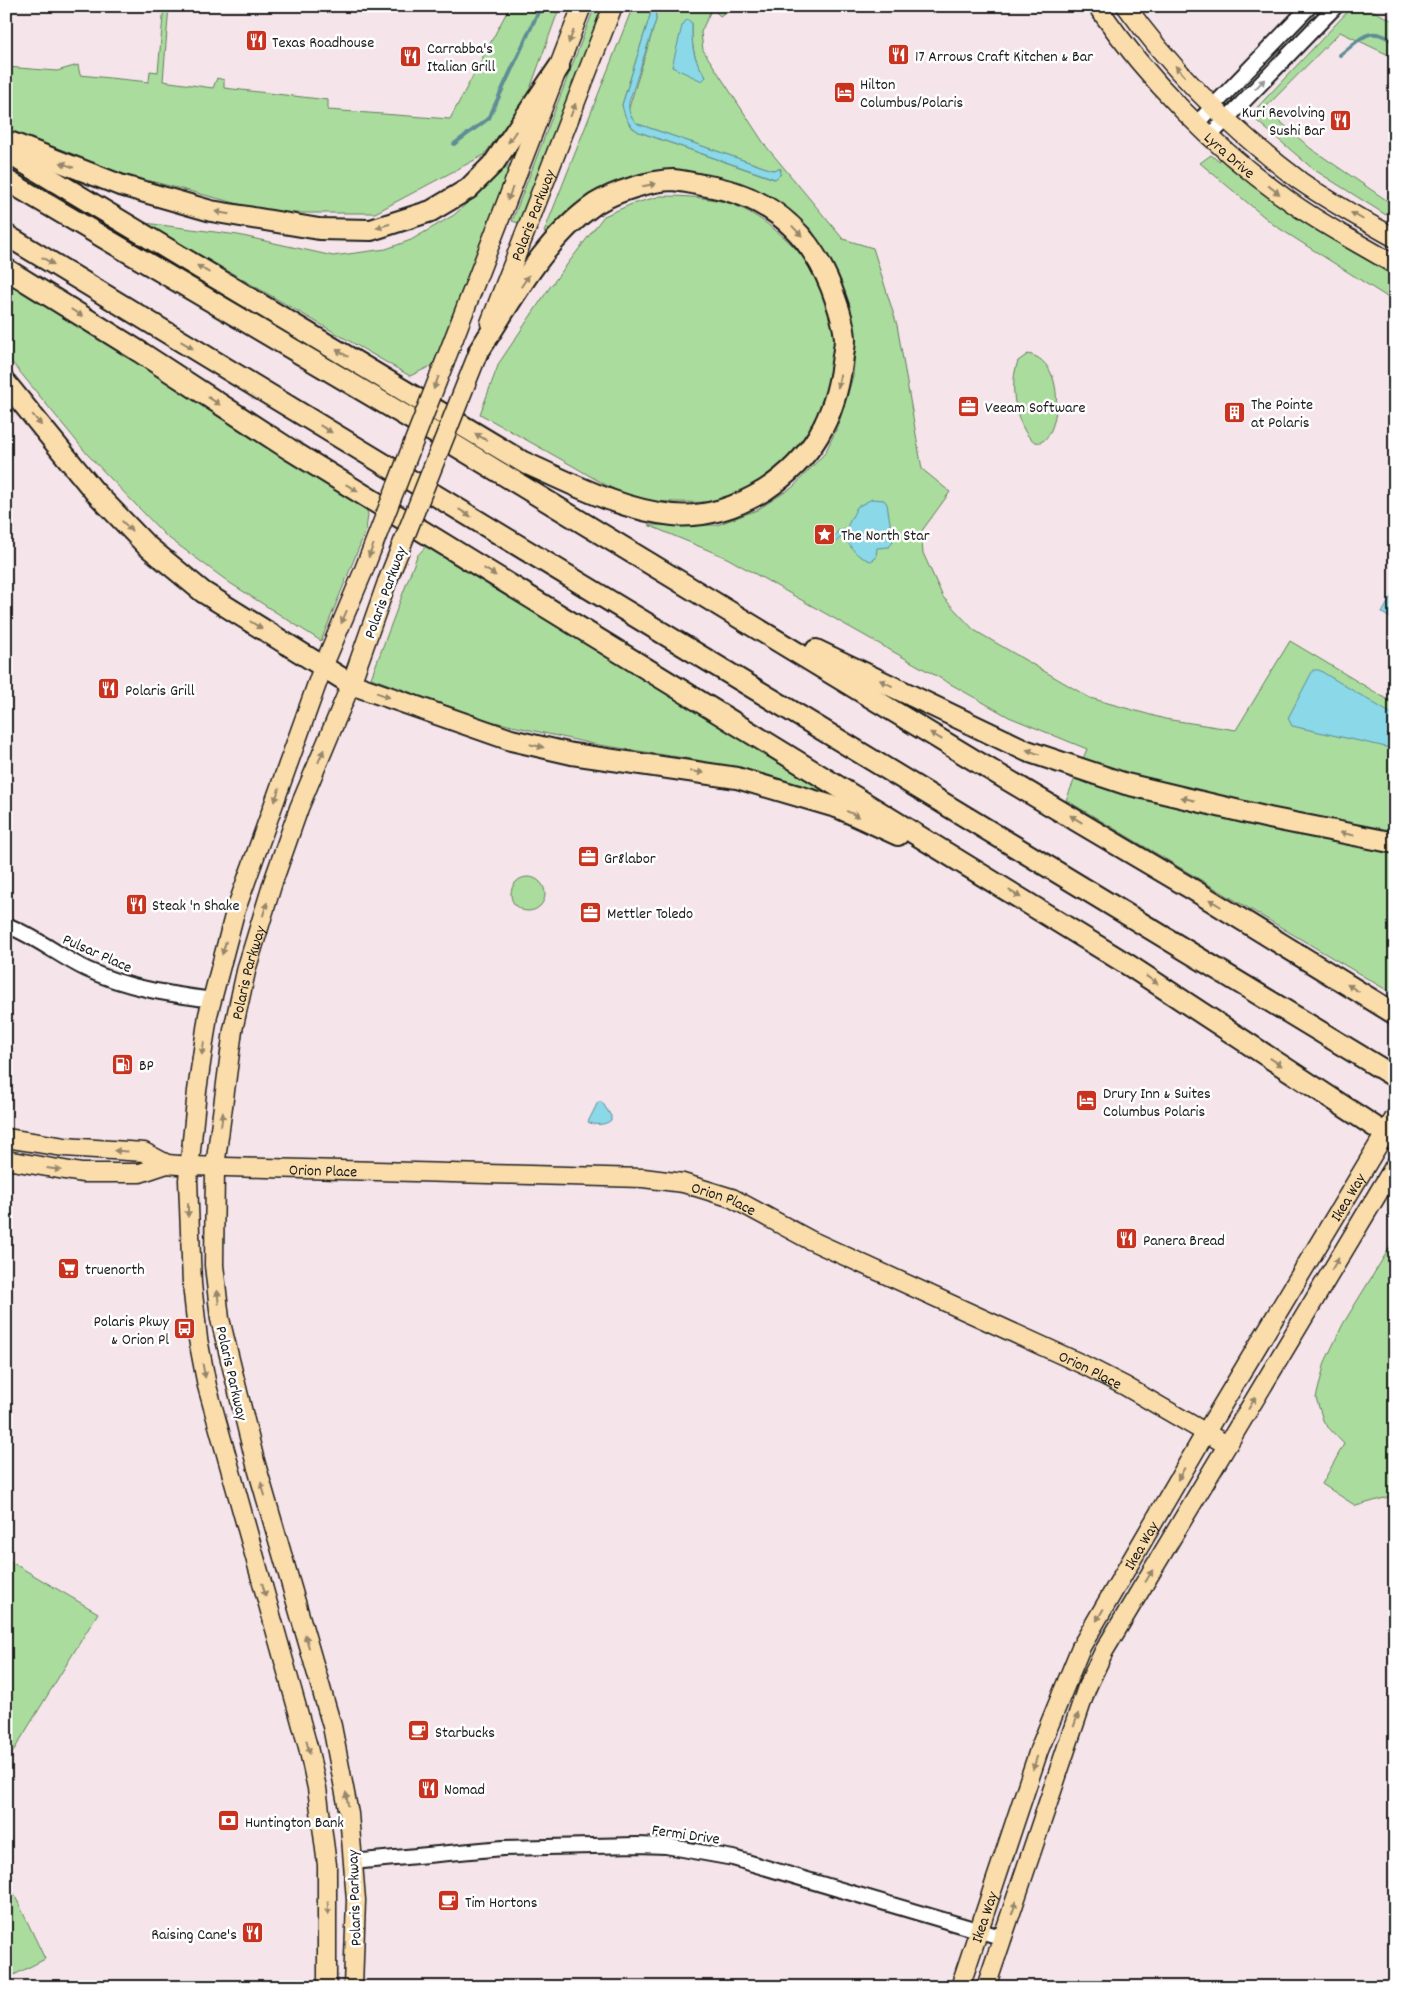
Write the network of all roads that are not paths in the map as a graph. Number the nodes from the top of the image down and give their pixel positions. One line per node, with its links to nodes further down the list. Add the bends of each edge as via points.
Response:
1 (582, 6): 7 (main road, Polaris Parkway, one-way to 7)
2 (613, 6): 19 (main road, Polaris Parkway, one-way to 2)
3 (1097, 6): 10 (main road, Lyra Drive, via 1144,67)
4 (1126, 6): 8 (main road, Lyra Drive, one-way to 4, via 1162,52)
5 (1310, 6): 8 (street)
6 (1336, 6): 9 (street, one-way to 6)
7 (559, 67): 12 (highway, one-way to 12, via 494,162 468,189 431,211 372,230 319,229 212,211 120,185); 22 (main road, Polaris Parkway, one-way to 22, bridge)
8 (1213, 106): 9 (main road, Lyra Drive); 10 (street)
9 (1226, 119): 11 (street); 16 (main road, Lyra Drive, one-way to 9, via 1301,181)
10 (1196, 123): 11 (main road, Lyra Drive)
11 (1210, 136): 17 (main road, Lyra Drive, one-way to 17, via 1288,200)
12 (6, 141)
13 (6, 152): 19 (highway, one-way to 13, via 540,260 565,229 596,203 631,188 672,180 720,187 743,195 766,206 798,230 821,262 837,302 845,339 831,414 810,449 785,477 748,501 706,515 674,516 638,509 523,462)
14 (6, 180): 21 (highway)
15 (6, 235): 29 (highway, one-way to 29)
16 (1395, 238)
17 (1395, 265)
18 (6, 269): 25 (highway, one-way to 25, via 289,449)
19 (479, 351): 23 (main road, Polaris Parkway, bridge, via 387,582)
20 (6, 382): 22 (highway, one-way to 22, via 94,491 146,545 203,592)
21 (720, 604): 24 (highway, one-way to 21, via 1269,818 1126,784 1027,751); 28 (highway, one-way to 21)
22 (323, 667): 23 (highway); 27 (main road, Polaris Parkway, one-way to 27, via 235,912)
23 (351, 684): 25 (highway, one-way to 25, via 511,740 572,754 737,778 839,808); 36 (main road, Polaris Parkway, one-way to 23, via 234,1030 247,967 299,808)
24 (1395, 843)
25 (973, 869): 30 (highway, one-way to 30)
26 (6, 925): 27 (street, Pulsar Place, via 66,959 112,980 172,995)
27 (212, 1000): 35 (main road, Polaris Parkway, one-way to 35, via 197,1091)
28 (1395, 1014)
29 (1395, 1077)
30 (1391, 1130): 37 (main road, Ikea Way)
31 (6, 1138): 33 (main road, Orion Place, one-way to 31, via 144,1152 64,1147)
32 (6, 1160): 33 (main road, Orion Place, one-way to 33, via 82,1173 140,1173)
33 (167, 1164): 35 (main road, Orion Place)
34 (1395, 1164): 38 (main road, Ikea Way, one-way to 34)
35 (190, 1166): 36 (main road, Orion Place); 42 (main road, Polaris Parkway, one-way to 42, via 188,1228 192,1284 207,1386 317,1788 327,1865)
36 (216, 1167): 37 (main road, Orion Place, via 643,1178 683,1183 732,1198 810,1240 1084,1365); 39 (main road, Polaris Parkway, one-way to 36, via 349,1814 332,1726 255,1461 220,1319 214,1265)
37 (1206, 1432): 38 (main road, Orion Place); 40 (main road, Ikea Way, one-way to 40, via 1074,1663 1039,1750)
38 (1227, 1445): 41 (main road, Ikea Way, one-way to 38, via 1087,1687 1104,1651)
39 (352, 1862): 40 (street, Fermi Drive, via 504,1848 666,1846 733,1858); 43 (main road, Polaris Parkway, via 356,1940)
40 (980, 1931): 41 (street, Fermi Drive); 44 (main road, Ikea Way)
41 (1004, 1938): 45 (main road, Ikea Way)
42 (327, 1987)
43 (354, 1987)
44 (960, 1987)
45 (986, 1987)

